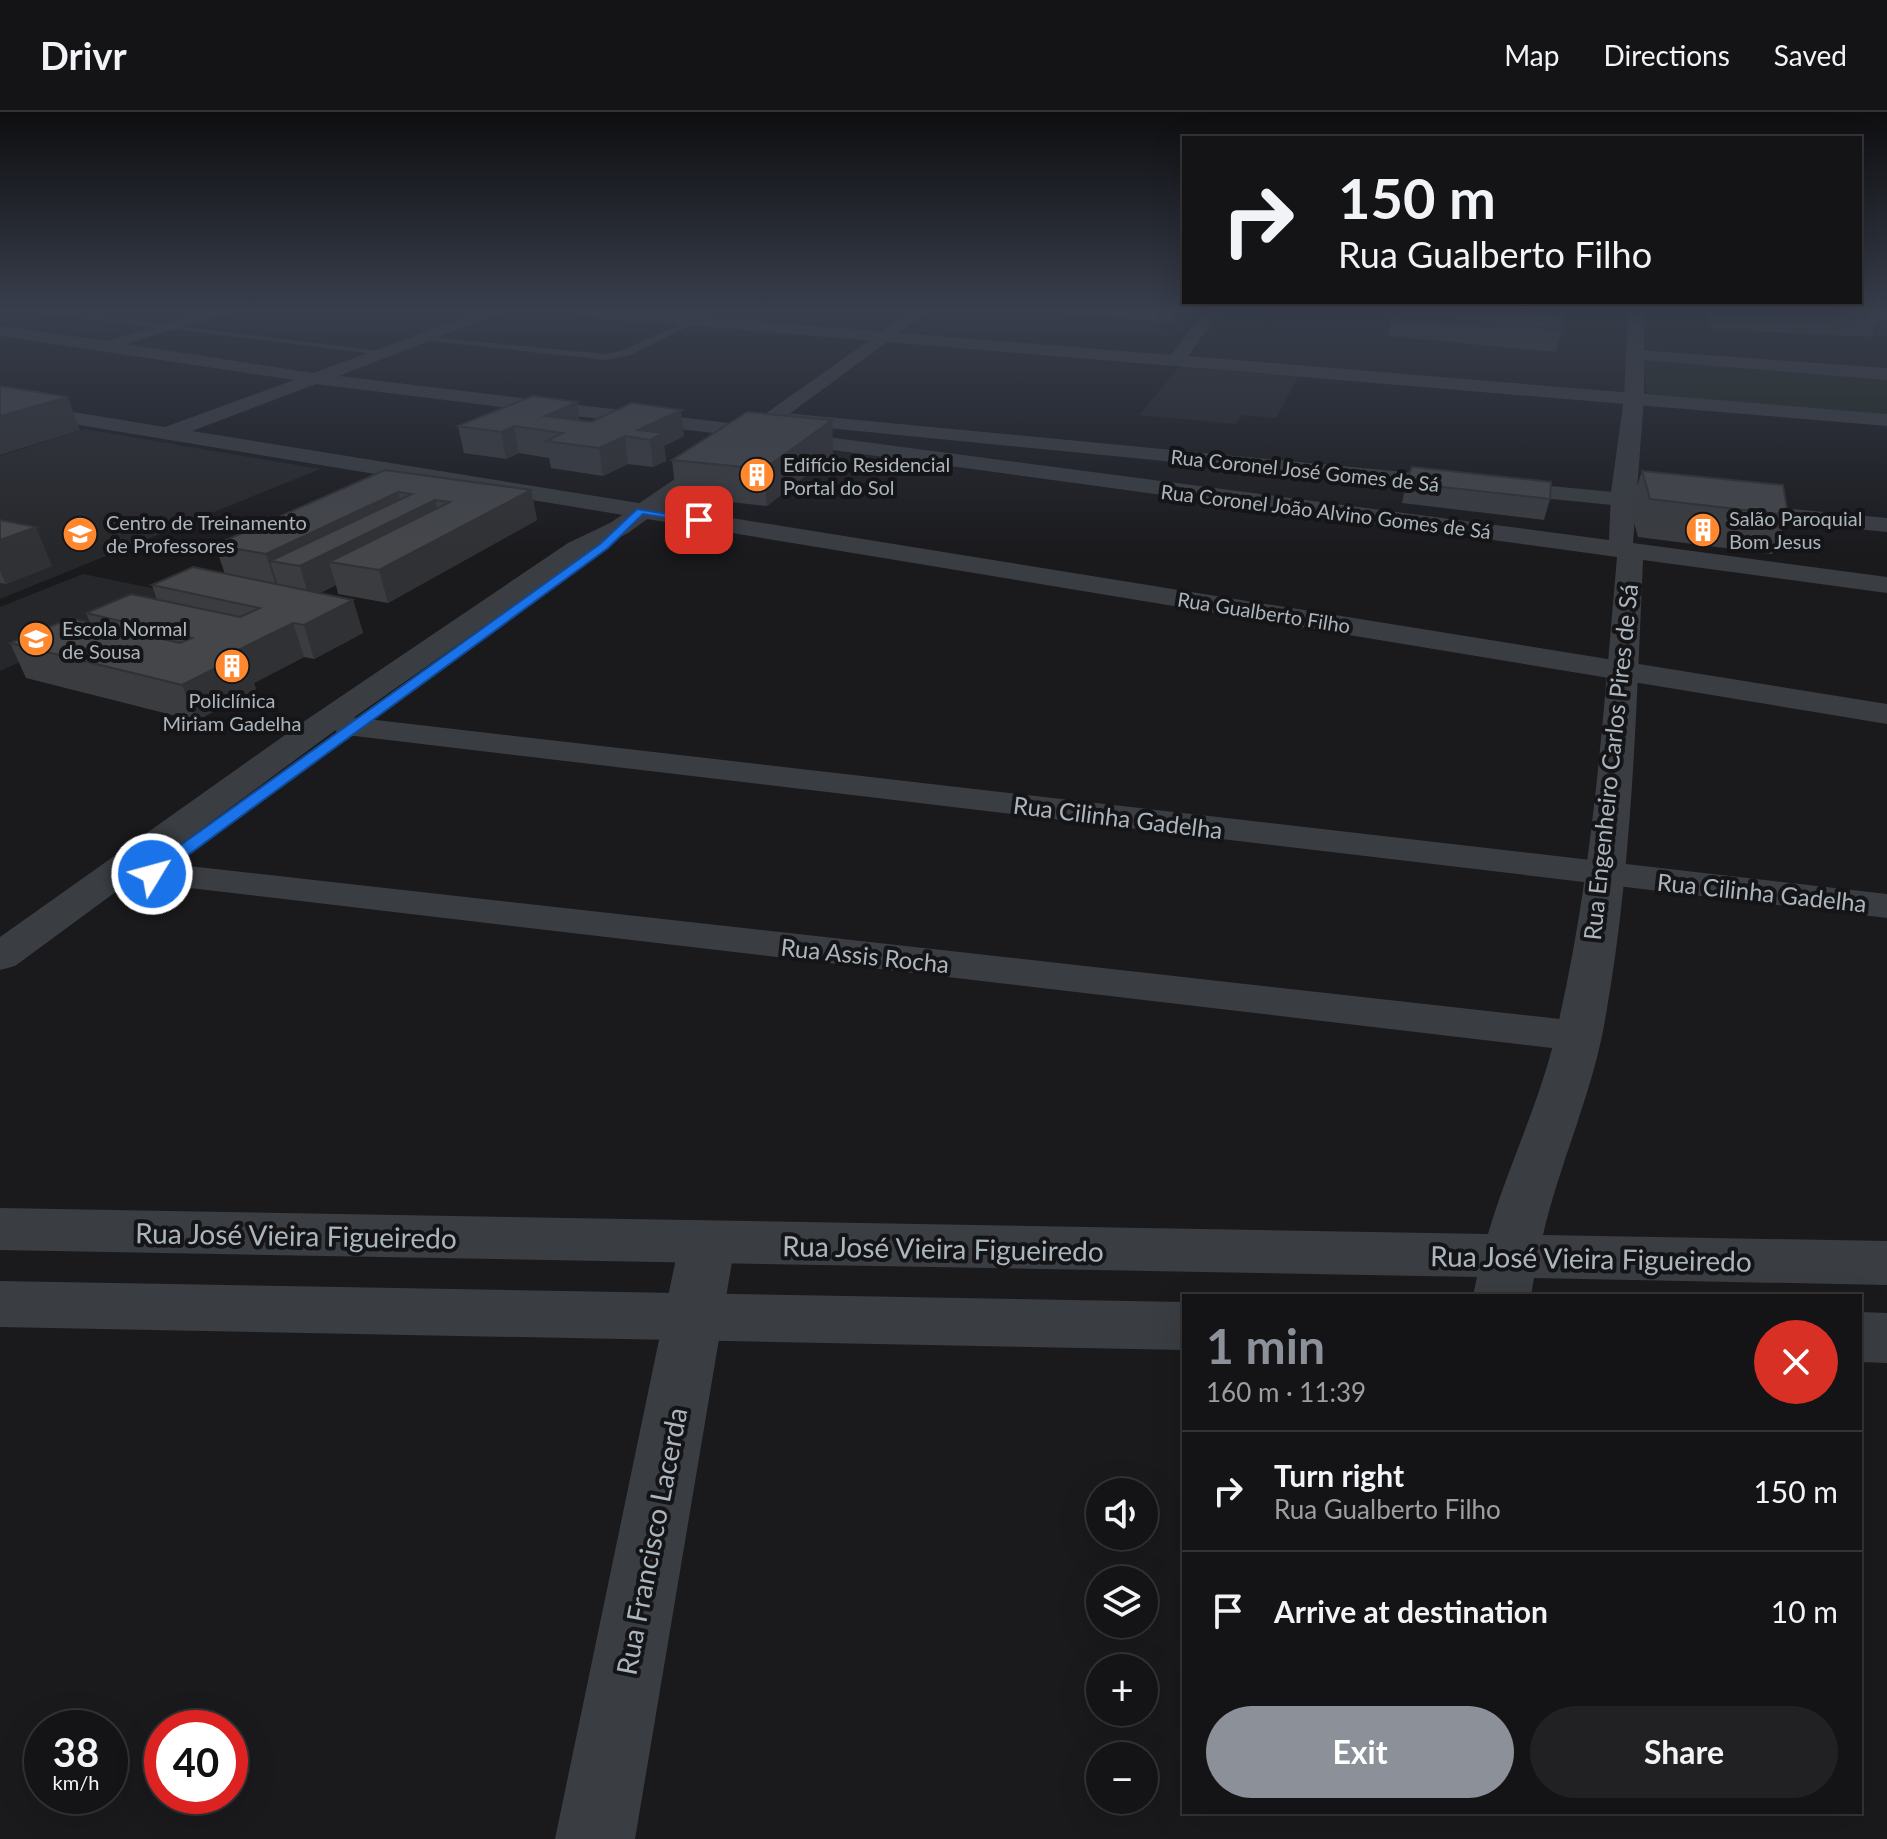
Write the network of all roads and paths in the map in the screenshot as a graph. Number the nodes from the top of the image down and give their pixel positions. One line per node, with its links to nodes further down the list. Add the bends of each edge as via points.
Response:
1 (275, 392): 12 (street)
2 (457, 392): 13 (street)
3 (809, 392): 13 (street)
4 (1557, 392): 8 (street)
5 (1634, 392): 8 (street, Rua Engenheiro Carlos Pires de Sá)
6 (1875, 392): 10 (street)
7 (0, 393): 12 (street)
8 (1634, 398): 11 (street); 19 (street, Rua Engenheiro Carlos Pires de Sá)
9 (0, 406): 14 (street)
10 (1887, 410)
11 (1887, 420)
12 (194, 424): 14 (street); 15 (street)
13 (763, 425): 19 (street, Rua Coronel José Gomes de Sá); 20 (street); 23 (street, Rua Coronel João Alvino Gomes de Sá, via 1020,467)
14 (166, 433): 16 (street)
15 (304, 442): 16 (street); 17 (street)
16 (276, 452): 18 (street)
17 (405, 458): 18 (street); 20 (street)
18 (378, 468): 20 (street)
19 (1622, 496): 21 (street, Rua Coronel José Gomes de Sá); 22 (street, Rua Coronel José Gomes de Sá); 23 (street, Rua Engenheiro Carlos Pires de Sá)
20 (639, 512): 26 (street, Rua Gualberto Filho, via 826,532); 29 (street, via 604,546); 33 (street, via 321,725)
21 (1887, 516)
22 (1887, 525)
23 (1636, 548): 24 (street, Rua Coronel João Alvino Gomes de Sá); 25 (street, Rua Coronel João Alvino Gomes de Sá); 26 (street, Rua Engenheiro Carlos Pires de Sá)
24 (1887, 575)
25 (1887, 585)
26 (1622, 661): 27 (street, Rua Gualberto Filho); 28 (street, Rua Gualberto Filho); 31 (street, Rua Engenheiro Carlos Pires de Sá)
27 (1887, 693)
28 (1887, 714)
29 (350, 727): 30 (street); 31 (street, Rua Cilinha Gadelha)
30 (152, 874): 34 (street); 35 (street, Rua Assis Rocha)
31 (1604, 874): 32 (street, Rua Cilinha Gadelha); 35 (street, Rua Engenheiro Carlos Pires de Sá)
32 (1887, 906)
33 (0, 957)
34 (0, 982)
35 (1578, 1036): 39 (street, Rua Engenheiro Carlos Pires de Sá)
36 (0, 1229): 37 (street, Rua José Vieira Figueiredo)
37 (707, 1244): 39 (street, Rua José Vieira Figueiredo); 41 (street, Rua Francisco Lacerda)
38 (1887, 1263): 39 (street, Rua José Vieira Figueiredo)
39 (1505, 1276)
40 (0, 1304): 41 (street)
41 (693, 1317): 42 (street); 45 (street, Rua Francisco Lacerda)
42 (1182, 1326)
43 (1862, 1337): 44 (street)
44 (1887, 1338)
45 (595, 1839)

